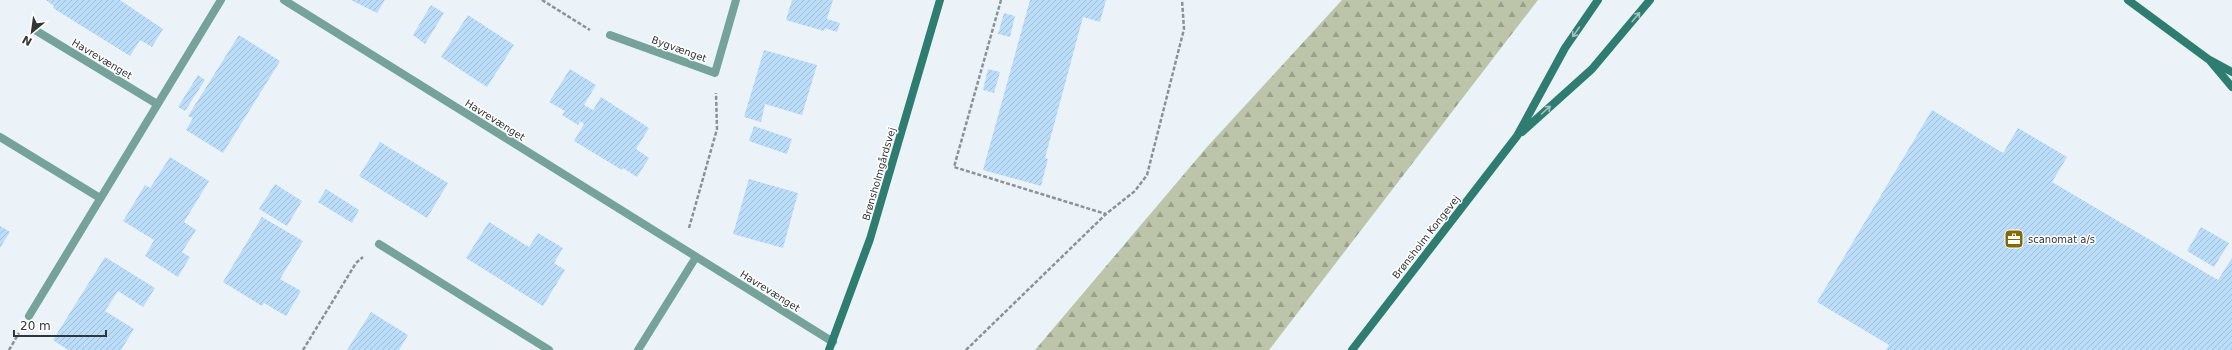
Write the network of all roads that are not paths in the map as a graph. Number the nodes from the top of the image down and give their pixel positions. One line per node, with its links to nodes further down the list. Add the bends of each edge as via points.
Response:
1 (221, 0): 13 (street)
2 (284, 0): 18 (street, Havrevænget)
3 (736, 0): 9 (street, Bygvænget, via 715,73)
4 (940, 0): 20 (main road, Brønsholmgårdsvej, via 870,239)
5 (1598, 0): 14 (main road, Brønsholm Kongevej, one-way to 14, via 1565,48)
6 (1650, 0): 14 (main road, Brønsholm Kongevej, one-way to 6, via 1592,69)
7 (2128, 0): 10 (main road)
8 (35, 30): 13 (street, Havrevænget)
9 (610, 35)
10 (2208, 59): 11 (main road); 12 (main road)
11 (2232, 72)
12 (2232, 87)
13 (157, 104): 16 (street)
14 (1517, 136): 24 (main road, Brønsholm Kongevej)
15 (0, 137): 16 (street)
16 (100, 198): 19 (street)
17 (379, 244): 21 (street)
18 (696, 257): 20 (street, Havrevænget); 22 (street)
19 (29, 316)
20 (833, 342): 23 (main road, Brønsholmgårdsvej)
21 (550, 350)
22 (638, 350)
23 (829, 350)
24 (1352, 350)

